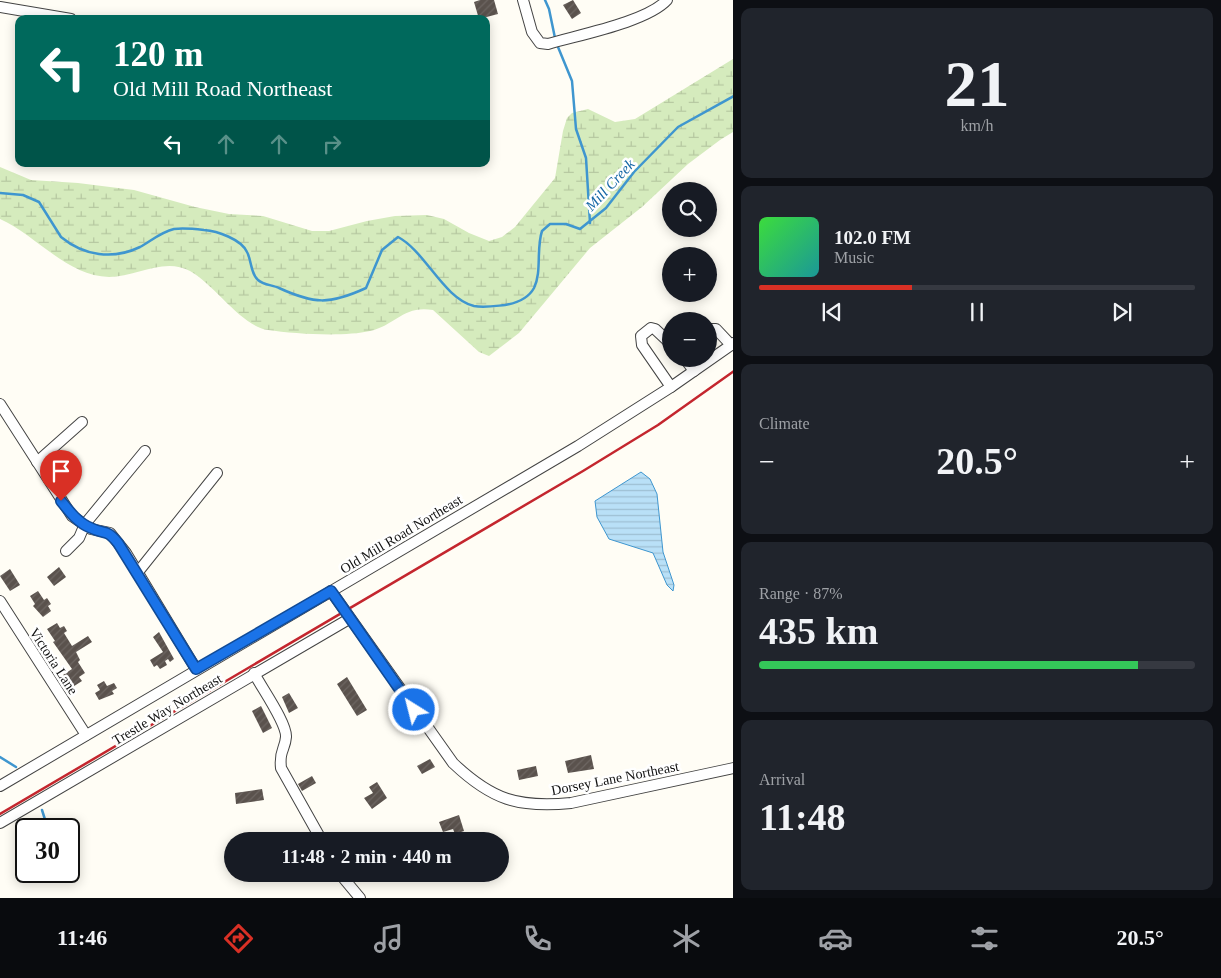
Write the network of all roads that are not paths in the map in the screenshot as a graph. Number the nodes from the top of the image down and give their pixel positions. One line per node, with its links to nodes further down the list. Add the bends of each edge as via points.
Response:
1 (523, 0): 2 (street, via 532,32 540,43 548,44 634,19)
2 (667, 0)
3 (0, 8): 4 (street)
4 (45, 15)
5 (717, 330): 7 (street)
6 (662, 336): 10 (street, via 651,328 641,336 642,345)
7 (732, 344): 9 (street, Old Mill Road Northeast)
8 (691, 367): 9 (street)
9 (694, 371): 10 (street, Old Mill Road Northeast)
10 (671, 387): 19 (street, Old Mill Road Northeast, via 578,446)
11 (0, 404): 14 (street)
12 (82, 422): 14 (street)
13 (145, 451): 16 (street)
14 (37, 462): 16 (street, via 72,516)
15 (216, 473): 18 (street)
16 (85, 524): 17 (street, via 79,538); 18 (street, via 110,533)
17 (66, 551)
18 (138, 572): 22 (street)
19 (331, 591): 21 (street, Dorsey Lane Northeast); 22 (street, Old Mill Road Northeast)
20 (0, 601): 24 (street, Victoria Lane)
21 (349, 619): 23 (street, Trestle Way Northeast); 25 (street, Dorsey Lane Northeast, via 453,763 475,784 496,796 546,806)
22 (196, 669): 24 (street, Old Mill Road Northeast)
23 (254, 673): 27 (street, Trestle Way Northeast); 28 (street, via 281,721 286,737 279,754 281,768)
24 (86, 735): 26 (street, Old Mill Road Northeast)
25 (733, 768)
26 (0, 786)
27 (0, 823)
28 (317, 832)
29 (347, 882): 30 (street)
30 (360, 898)

